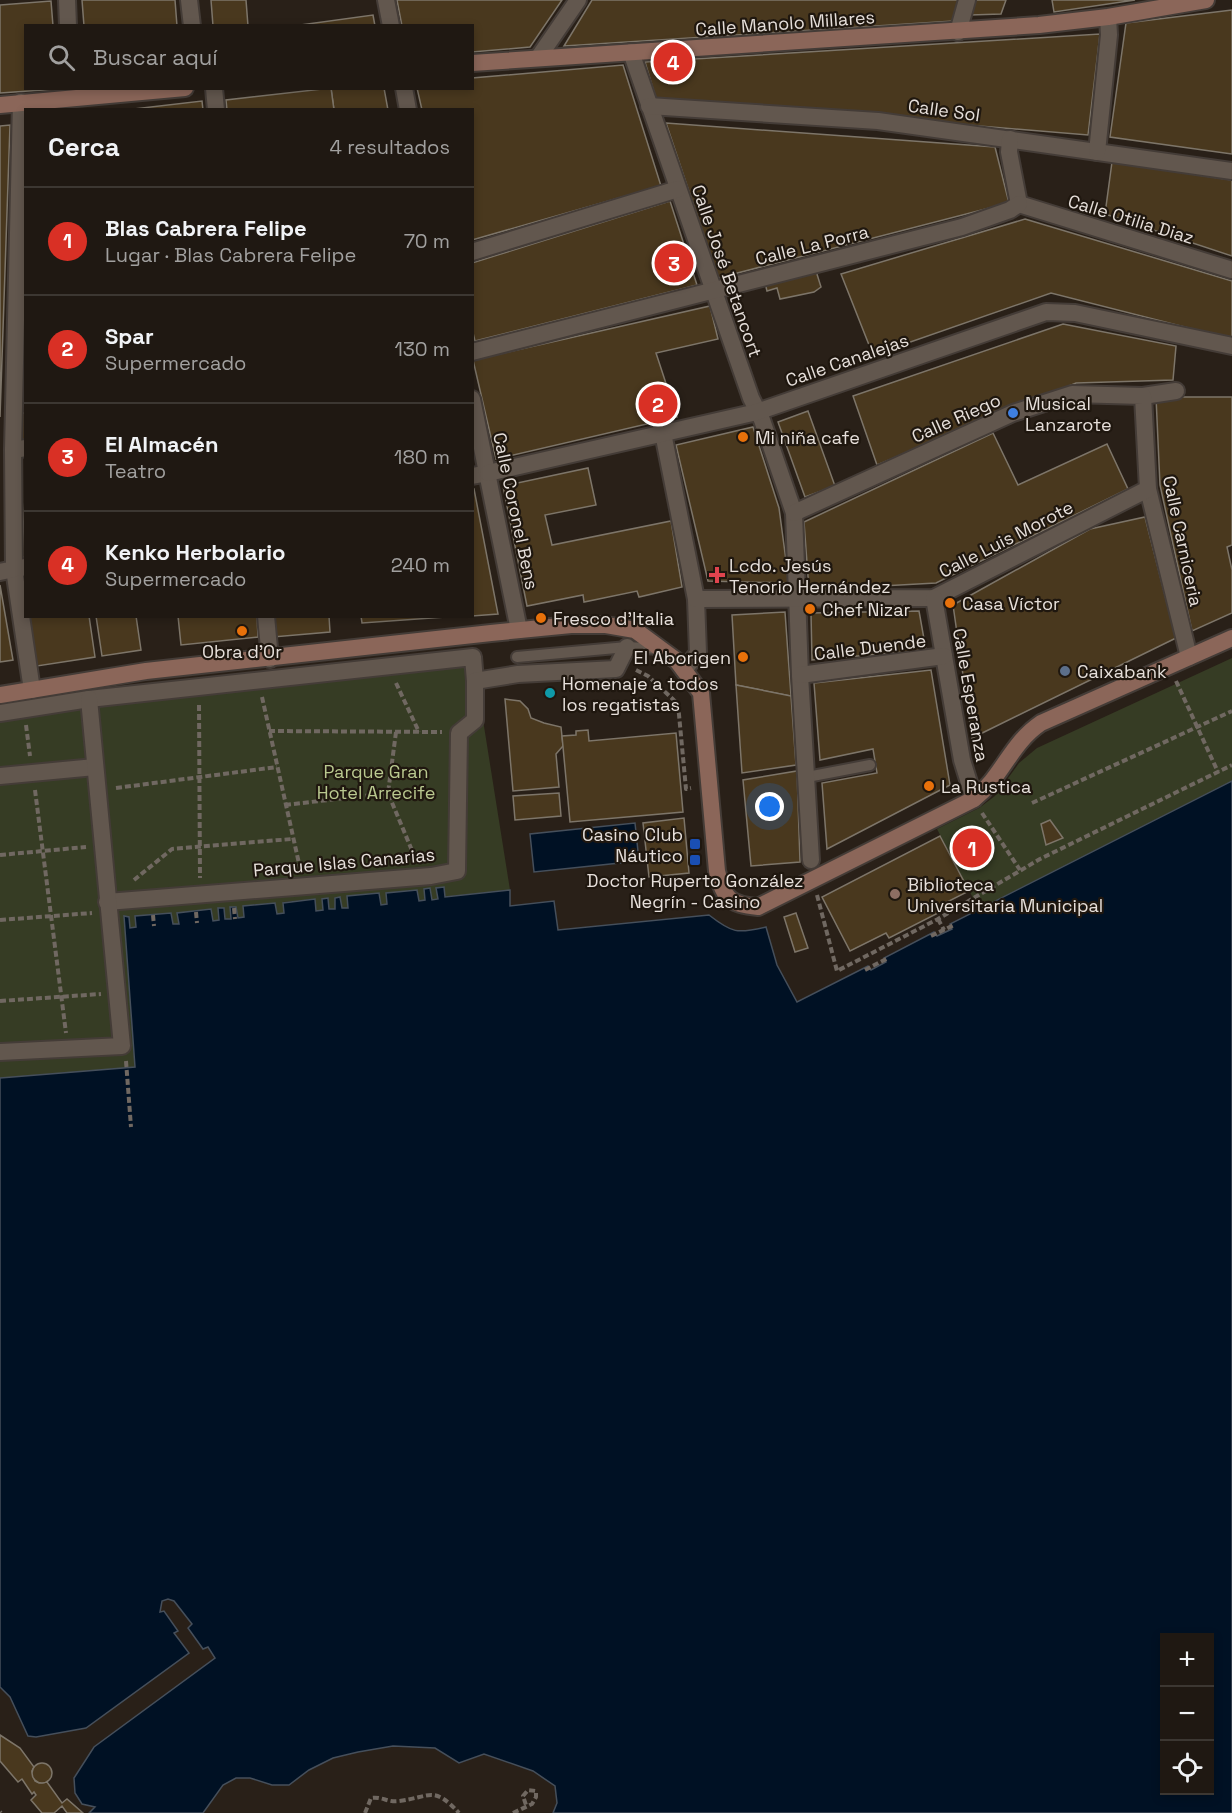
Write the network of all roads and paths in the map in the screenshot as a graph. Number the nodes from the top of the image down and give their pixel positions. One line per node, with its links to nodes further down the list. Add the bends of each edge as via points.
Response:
1 (67, 0): 9 (street)
2 (189, 0): 10 (street)
3 (386, 0): 11 (street)
4 (578, 0): 14 (street)
5 (967, 0): 12 (street)
6 (1206, 0): 7 (main road, Calle Manolo Millares)
7 (1186, 2): 8 (main road, Calle Manolo Millares)
8 (1108, 17): 12 (main road, Calle Manolo Millares); 26 (street)
9 (69, 24)
10 (192, 24)
11 (391, 24)
12 (958, 32): 13 (main road, Calle Manolo Millares)
13 (632, 52): 14 (main road, Calle Manolo Millares); 22 (street, Calle José Betancort)
14 (538, 58): 15 (main road, Calle Manolo Millares)
15 (474, 63)
16 (148, 90): 19 (main road)
17 (214, 90): 23 (street)
18 (404, 90): 24 (street)
19 (73, 94): 20 (main road)
20 (21, 102): 21 (main road); 31 (street)
21 (0, 105)
22 (649, 106): 25 (street, Calle Sol, via 878,121); 28 (street, Calle José Betancort)
23 (216, 108)
24 (408, 108)
25 (1010, 139): 26 (street, Calle Sol); 29 (street)
26 (1097, 152): 27 (street, Calle Sol)
27 (1232, 171)
28 (678, 189): 30 (street); 33 (street, Calle José Betancort)
29 (1019, 204): 32 (street, Calle Otilia Diaz); 33 (street, Calle La Porra, via 962,227)
30 (474, 251)
31 (21, 267): 41 (street)
32 (1232, 270)
33 (714, 290): 35 (street, Calle La Porra); 38 (street, Calle José Betancort)
34 (1232, 346): 38 (street, Calle Canalejas, via 1075,313 1046,312)
35 (474, 351)
36 (1176, 392): 37 (street, Calle Riego)
37 (1143, 396): 43 (street, Calle Carniceria); 44 (street, Calle Riego, via 1072,394 1013,413)
38 (757, 412): 40 (street, Calle Canalejas); 44 (street, Calle José Betancort)
39 (474, 418): 42 (street, Calle Coronel Bens)
40 (663, 433): 42 (street, Calle Canalejas); 48 (street)
41 (19, 449): 45 (street)
42 (480, 475): 50 (street, Calle Coronel Bens)
43 (1149, 489): 47 (street, Calle Luis Morote); 56 (street, Calle Carniceria)
44 (794, 513): 46 (street, Calle José Betancort)
45 (13, 570): 66 (street)
46 (798, 598): 47 (street, Calle Luis Morote); 48 (street, Calle Luis Morote); 61 (street, Calle José Betancort)
47 (934, 598): 54 (street, Calle Esperanza)
48 (696, 599): 60 (street, via 698,653)
49 (266, 618): 57 (street)
50 (519, 630): 53 (main road, via 606,625 635,630); 57 (main road)
51 (1232, 638): 56 (main road)
52 (627, 647): 53 (lane); 55 (lane); 59 (street)
53 (664, 652): 60 (main road)
54 (944, 656): 61 (street, Calle Duende); 89 (street, Calle Esperanza, via 962,760)
55 (517, 657)
56 (1189, 657): 89 (main road, via 1041,723 1027,733 993,781)
57 (270, 658): 66 (main road, via 146,671)
58 (388, 666): 62 (street); 63 (street, via 473,657); 75 (path)
59 (616, 669): 63 (street, via 518,674); 86 (path, via 633,669 648,676 678,704 686,789)
60 (684, 670): 86 (main road, via 701,693)
61 (800, 675): 85 (street, Calle José Betancort)
62 (258, 680): 65 (street); 73 (path)
63 (475, 681): 76 (street, via 475,720)
64 (1176, 681): 72 (path)
65 (199, 686): 68 (street); 84 (path)
66 (32, 690): 67 (main road)
67 (0, 695)
68 (89, 699): 69 (street); 79 (street)
69 (24, 709): 71 (street); 82 (path)
70 (1232, 711): 72 (path)
71 (0, 713)
72 (1198, 727): 81 (path); 90 (path)
73 (269, 731): 74 (path); 80 (path)
74 (396, 732): 75 (path); 88 (path)
75 (419, 732): 76 (path)
76 (459, 733): 99 (street, Parque Islas Canarias, via 457,872)
77 (870, 765): 85 (lane)
78 (1232, 765): 81 (path)
79 (95, 767): 82 (street); 87 (street)
80 (277, 767): 84 (path); 91 (path)
81 (1218, 772): 98 (path)
82 (32, 773): 83 (street); 95 (path)
83 (0, 776)
84 (200, 777): 87 (path); 94 (path)
85 (807, 777): 97 (street, Calle José Betancort)
86 (710, 787): 100 (main road, via 717,871 728,898 741,906 758,907)
87 (97, 790): 93 (street)
88 (388, 793): 91 (path); 99 (path)
89 (974, 799): 98 (path); 100 (main road)
90 (1032, 803)
91 (285, 805): 92 (path)
92 (292, 839): 94 (path); 101 (path)
93 (102, 846): 95 (path); 103 (street)
94 (200, 846): 102 (path); 103 (path, via 172,849)
95 (43, 851): 96 (path); 107 (path)
96 (0, 855)
97 (811, 860)
98 (1020, 870): 109 (path)
99 (422, 877): 101 (street, Parque Islas Canarias)
100 (813, 880): 116 (path, via 837,971)
101 (304, 886): 102 (street, Parque Islas Canarias)
102 (200, 893): 103 (street, Parque Islas Canarias)
103 (108, 907): 107 (path); 120 (street)
104 (234, 907): 108 (path)
105 (196, 910): 111 (path)
106 (153, 915): 113 (path)
107 (51, 916): 110 (path); 121 (path)
108 (235, 919)
109 (939, 919): 114 (path); 116 (path)
110 (0, 920)
111 (197, 923)
112 (954, 925): 114 (path)
113 (154, 926)
114 (944, 930): 115 (path)
115 (931, 936)
116 (872, 953): 118 (path)
117 (888, 958): 118 (path)
118 (878, 963): 119 (path)
119 (865, 970)
120 (117, 993): 121 (path); 123 (street)
121 (61, 997): 122 (path); 124 (path)
122 (0, 1001)
123 (122, 1046): 124 (street); 126 (path)
124 (68, 1049): 125 (street)
125 (0, 1052)
126 (131, 1127)
127 (526, 1805): 130 (path)
128 (365, 1813): 129 (path, via 371,1798 396,1802 436,1794)
129 (459, 1813)
130 (513, 1813)

